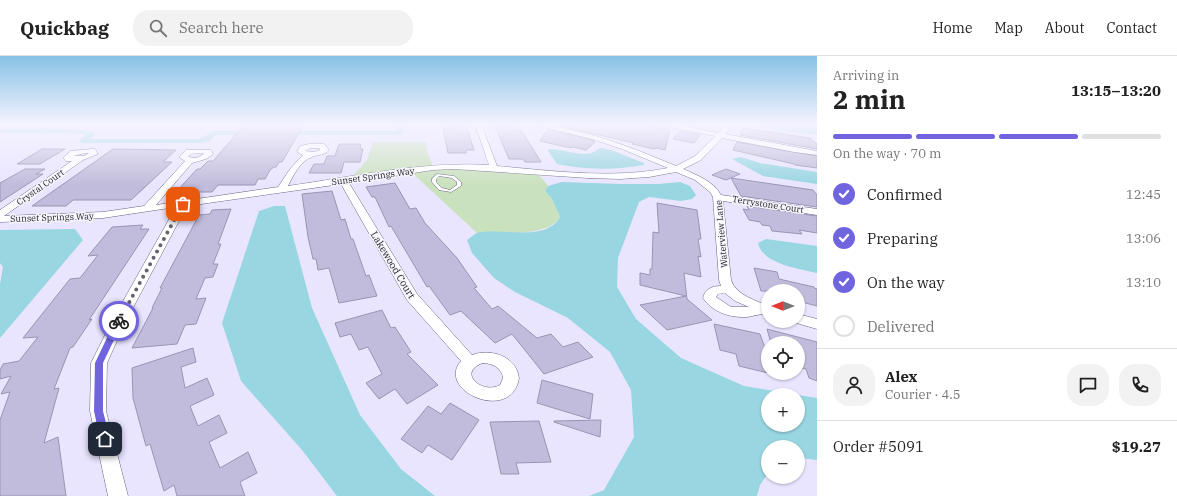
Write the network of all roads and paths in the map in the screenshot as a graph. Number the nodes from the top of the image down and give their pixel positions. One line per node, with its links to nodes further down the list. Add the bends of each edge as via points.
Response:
1 (485, 145): 9 (street)
2 (618, 145): 10 (street, Waterview Lane)
3 (710, 145): 10 (street, Sunset Springs Way, via 695,161)
4 (767, 145): 5 (street)
5 (817, 153)
6 (309, 154): 13 (street, via 291,171)
7 (80, 159): 18 (street, Crystal Court)
8 (190, 160): 16 (street)
9 (494, 168): 10 (street, Sunset Springs Way, via 618,176 653,174); 11 (street, Sunset Springs Way, via 459,166)
10 (678, 168): 14 (street, Waterview Lane, via 698,178 714,190)
11 (435, 171): 11 (lane, via 434,182 441,189 451,191 459,186 459,182 453,177); 12 (street, Sunset Springs Way)
12 (342, 180): 13 (street, Sunset Springs Way); 25 (street, Lakewood Court, via 412,297)
13 (281, 190): 15 (street, Sunset Springs Way)
14 (718, 197): 17 (street, Terrystone Court); 20 (street, Waterview Lane, via 725,280)
15 (183, 204): 16 (street, Sunset Springs Way); 26 (street, via 99,363 98,411)
16 (147, 209): 19 (street, Sunset Springs Way, via 95,215)
17 (817, 212)
18 (0, 214)
19 (0, 219)
20 (728, 289): 21 (street); 22 (street, via 715,290 709,298 716,305 731,312)
21 (761, 308)
22 (761, 311)
23 (805, 321): 24 (street)
24 (817, 324)
25 (470, 361)
26 (118, 496)

